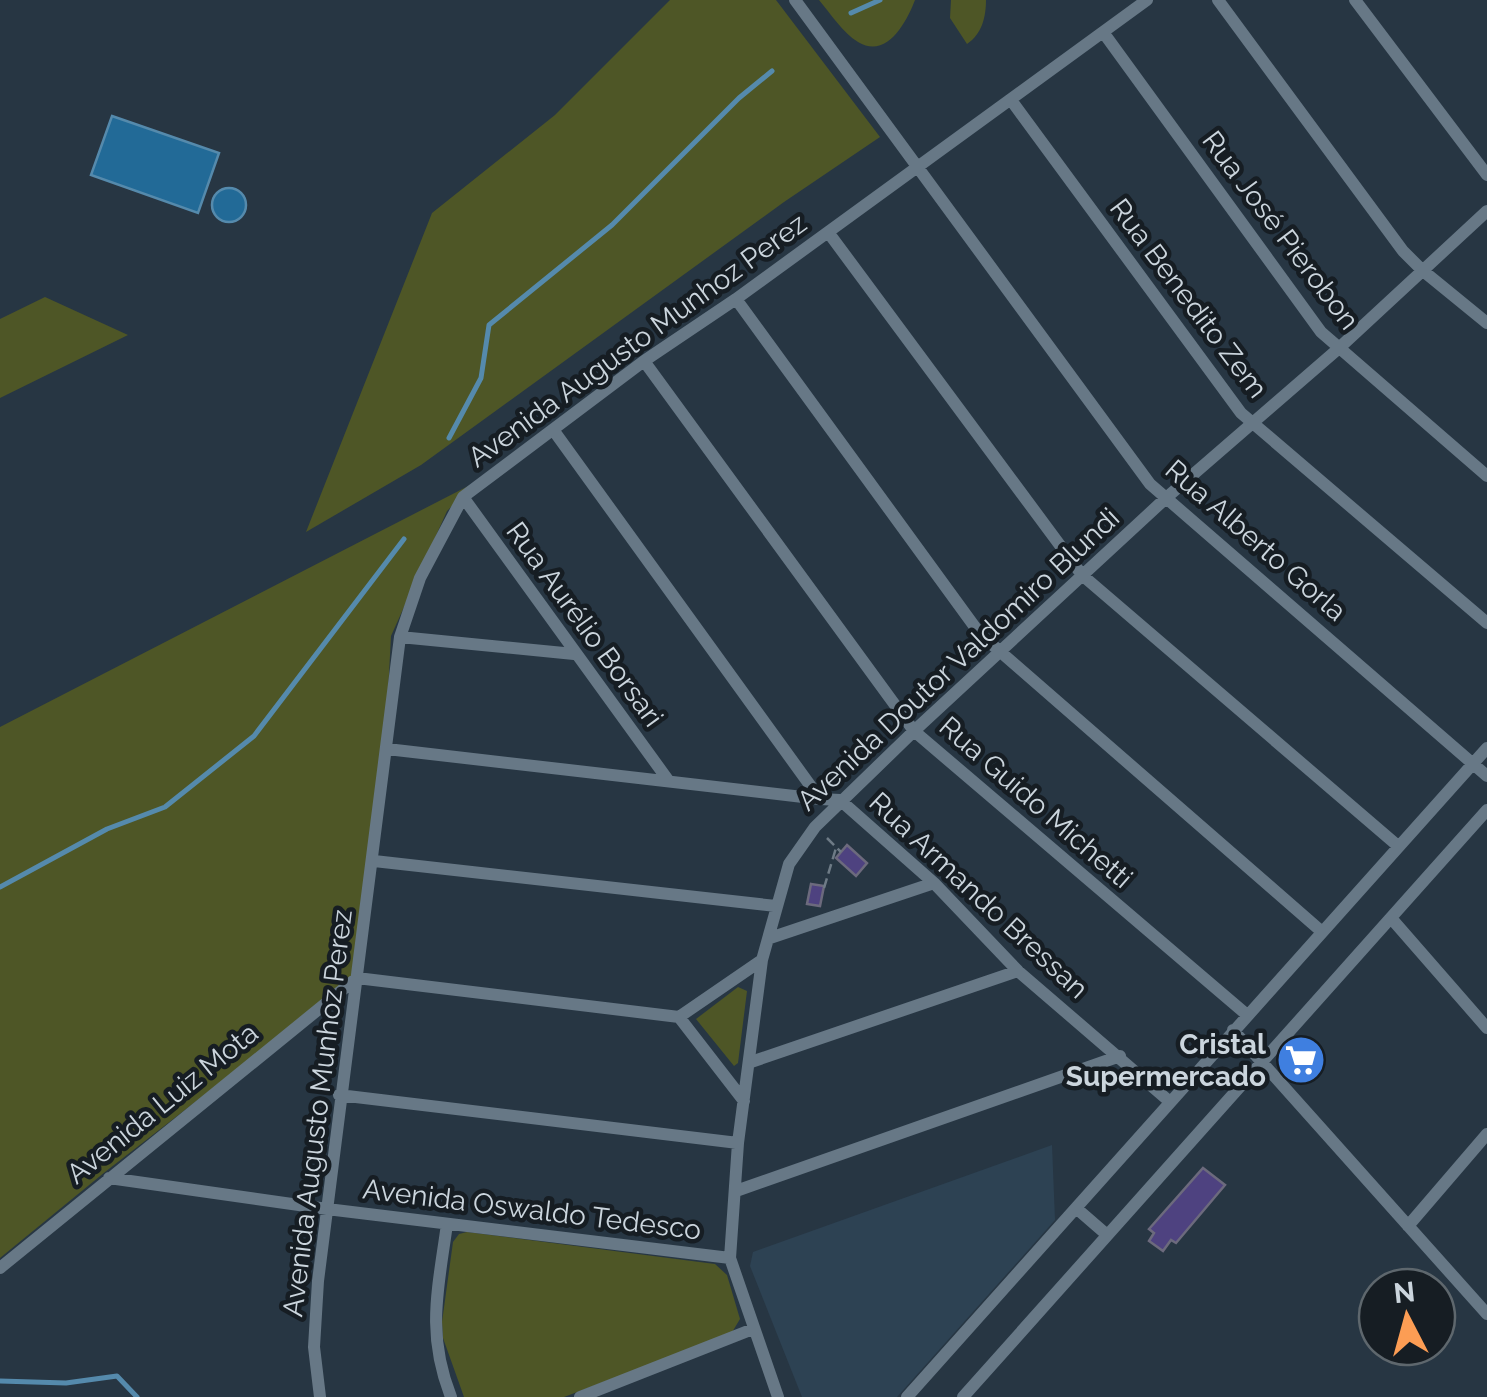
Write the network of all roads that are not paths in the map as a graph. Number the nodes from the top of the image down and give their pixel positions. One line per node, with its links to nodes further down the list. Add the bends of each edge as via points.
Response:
1 (795, 0): 7 (street, Rua Alberto Gorla)
2 (1148, 0): 5 (street, Avenida Augusto Munhoz Perez)
3 (1218, 0): 11 (street)
4 (1355, 0): 8 (street)
5 (1103, 32): 6 (street, Avenida Augusto Munhoz Perez); 14 (street, Rua José Pierobon, via 1296,301)
6 (1011, 100): 7 (street, Avenida Augusto Munhoz Perez); 16 (street, Rua Benedito Zem, via 1220,388)
7 (917, 166): 10 (street, Avenida Augusto Munhoz Perez); 20 (street, Rua Alberto Gorla)
8 (1487, 175)
9 (1487, 212): 11 (street, Avenida Doutor Valdomiro Blundi)
10 (828, 232): 12 (street, Avenida Augusto Munhoz Perez); 21 (street)
11 (1422, 270): 13 (street); 14 (street, Avenida Doutor Valdomiro Blundi)
12 (736, 299): 15 (street, Avenida Augusto Munhoz Perez); 24 (street)
13 (1487, 323)
14 (1338, 349): 16 (street, Avenida Doutor Valdomiro Blundi); 18 (street, Rua José Pierobon)
15 (644, 361): 17 (street, Avenida Augusto Munhoz Perez); 26 (street, Rua Guido Michetti)
16 (1253, 423): 20 (street, Avenida Doutor Valdomiro Blundi); 22 (street, Rua Benedito Zem)
17 (554, 431): 19 (street, Avenida Augusto Munhoz Perez); 32 (street)
18 (1487, 476)
19 (463, 497): 23 (street, Avenida Augusto Munhoz Perez, via 420,578); 25 (street, Rua Aurélio Borsari)
20 (1166, 498): 21 (street, Avenida Doutor Valdomiro Blundi); 29 (street, Rua Alberto Gorla)
21 (1082, 575): 24 (street, Avenida Doutor Valdomiro Blundi); 35 (street)
22 (1487, 623)
23 (400, 637): 25 (street); 28 (street, Avenida Augusto Munhoz Perez)
24 (998, 652): 26 (street, Avenida Doutor Valdomiro Blundi); 40 (street)
25 (574, 654): 31 (street, Rua Aurélio Borsari)
26 (914, 730): 33 (street, Avenida Doutor Valdomiro Blundi); 45 (street, Rua Guido Michetti)
27 (1487, 748): 29 (street)
28 (387, 749): 31 (street, Rua Armando Bressan); 36 (street, Avenida Augusto Munhoz Perez)
29 (1474, 763): 30 (street, Rua Alberto Gorla); 35 (street)
30 (1487, 776)
31 (668, 780): 32 (street, Rua Armando Bressan)
32 (820, 799): 33 (street, Rua Armando Bressan)
33 (840, 800): 37 (street, Rua Armando Bressan); 38 (street, Avenida Doutor Valdomiro Blundi, via 789,864)
34 (1487, 810): 39 (street)
35 (1398, 846): 40 (street)
36 (374, 861): 38 (street); 44 (street, Avenida Augusto Munhoz Perez)
37 (934, 883): 41 (street); 43 (street, Rua Armando Bressan)
38 (776, 906): 41 (street, Avenida Doutor Valdomiro Blundi)
39 (1390, 918): 47 (street); 50 (street)
40 (1321, 931): 45 (street)
41 (770, 938): 42 (street, Avenida Doutor Valdomiro Blundi)
42 (762, 960): 46 (street); 51 (street, Avenida Doutor Valdomiro Blundi)
43 (1018, 971): 49 (street, Rua Armando Bressan); 51 (street)
44 (356, 978): 46 (street); 52 (street, Avenida Augusto Munhoz Perez); 57 (street, Avenida Luiz Mota)
45 (1246, 1014): 48 (street)
46 (679, 1016): 53 (street)
47 (1487, 1028)
48 (1233, 1030): 50 (street); 54 (street)
49 (1120, 1056): 54 (street, Rua Armando Bressan); 58 (street)
50 (1262, 1059): 62 (street); 63 (street)
51 (751, 1062): 53 (street, Avenida Doutor Valdomiro Blundi)
52 (340, 1095): 56 (street); 60 (street, Avenida Augusto Munhoz Perez)
53 (744, 1100): 56 (street, Avenida Doutor Valdomiro Blundi)
54 (1169, 1101): 59 (street)
55 (1487, 1134): 62 (street)
56 (738, 1143): 58 (street, Avenida Doutor Valdomiro Blundi)
57 (109, 1178): 60 (street, Avenida Oswaldo Tedesco); 65 (street, Avenida Luiz Mota)
58 (736, 1190): 64 (street, Avenida Doutor Valdomiro Blundi)
59 (1076, 1208): 63 (street); 72 (street)
60 (327, 1209): 61 (street, Avenida Oswaldo Tedesco); 68 (street, Avenida Augusto Munhoz Perez, via 314,1347)
61 (447, 1224): 64 (street, Avenida Oswaldo Tedesco); 69 (street, via 434,1329)
62 (1408, 1226): 66 (street)
63 (1106, 1234): 73 (street)
64 (730, 1258): 67 (street, Avenida Doutor Valdomiro Blundi)
65 (0, 1268)
66 (1487, 1314)
67 (753, 1329): 70 (street); 71 (street, Avenida Doutor Valdomiro Blundi)
68 (320, 1397)
69 (452, 1397)
70 (580, 1397)
71 (778, 1397)
72 (907, 1397)
73 (963, 1397)

